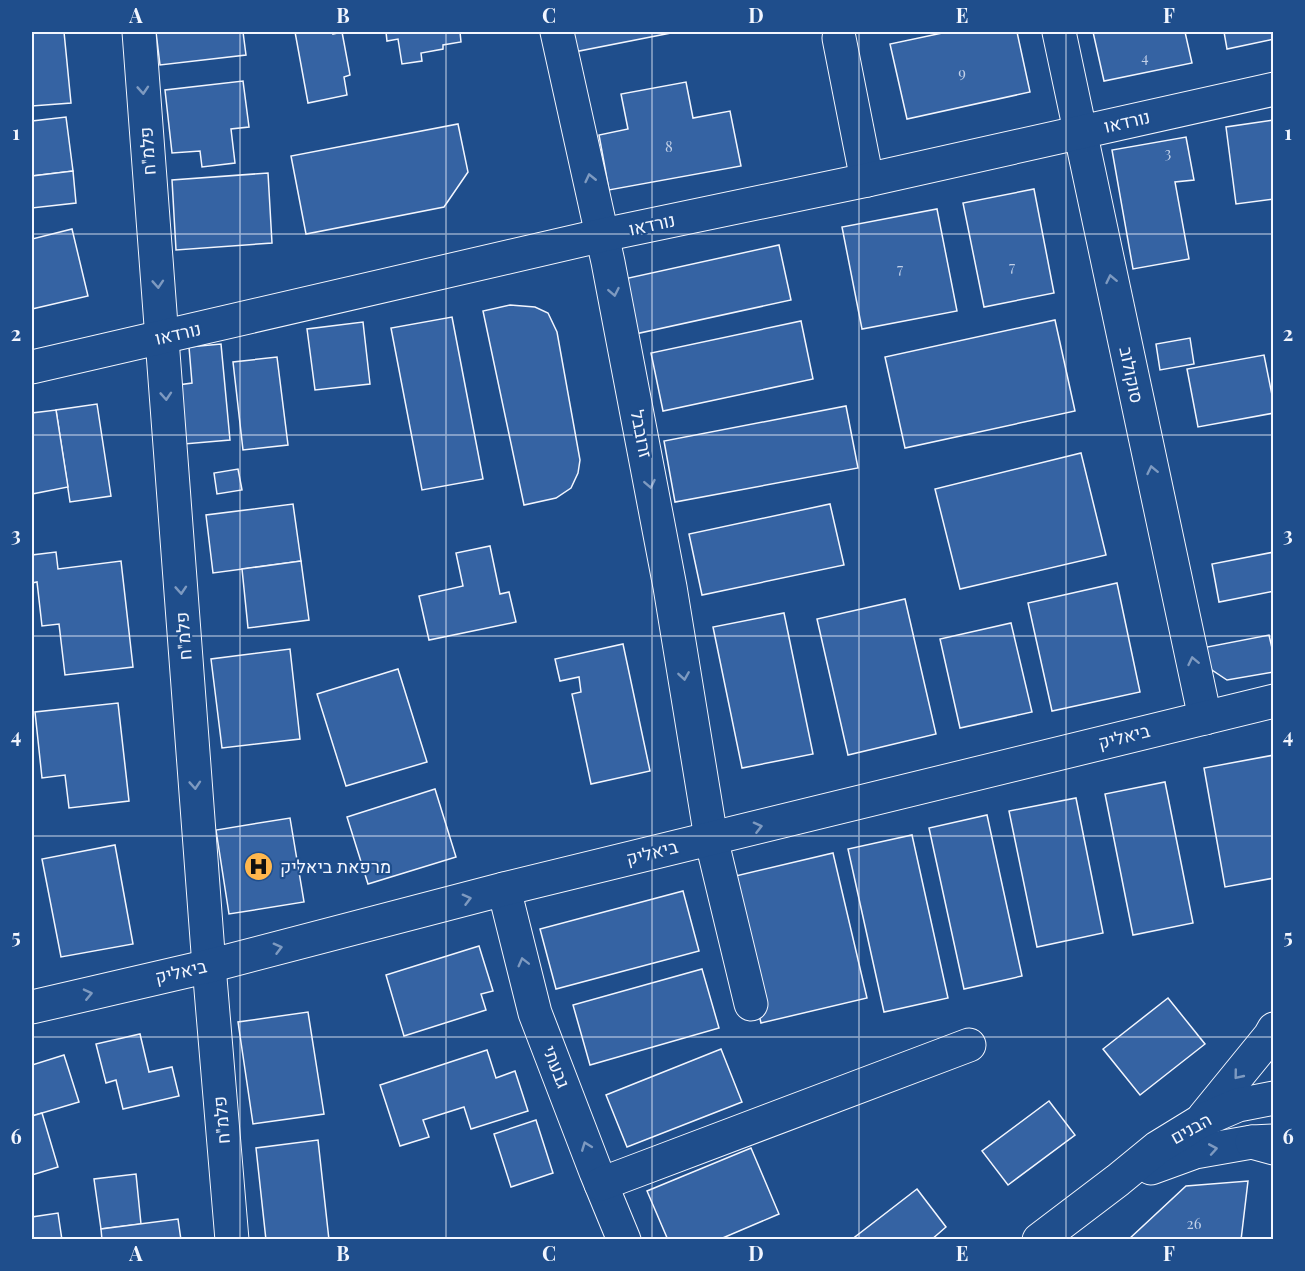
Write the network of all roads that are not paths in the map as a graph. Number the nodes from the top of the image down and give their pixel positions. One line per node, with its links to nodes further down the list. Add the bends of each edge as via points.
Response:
1 (139, 32): 9 (street, פלמ"ח, one-way to 9)
2 (557, 32): 8 (street, זרובבל, one-way to 2)
3 (1059, 32): 6 (street, סוקולוב)
4 (839, 38): 7 (street)
5 (1274, 89): 6 (street, נורדאו)
6 (1080, 133): 7 (street, נורדאו); 12 (street, סוקולוב, one-way to 6)
7 (867, 180): 8 (street, נורדאו)
8 (603, 235): 9 (street, נורדאו); 13 (street, זרובבל, one-way to 13, via 670,587)
9 (162, 338): 10 (street, נורדאו); 15 (street, פלמ"ח, one-way to 15)
10 (32, 367)
11 (1274, 701): 12 (street, ביאליק)
12 (1205, 718): 13 (street, ביאליק, one-way to 12)
13 (711, 838): 14 (street, ביאליק); 16 (street, זרובבל)
14 (504, 889): 15 (street, ביאליק, one-way to 14); 24 (street, גבעתי, one-way to 14, via 535,1013)
15 (209, 966): 17 (street, ביאליק, one-way to 15); 25 (street, פלמ"ח)
16 (751, 1004)
17 (32, 1007)
18 (1274, 1029): 21 (street, one-way to 21)
19 (969, 1045): 24 (street)
20 (1274, 1098): 21 (street, הבנים, via 1238,1105)
21 (1201, 1121): 23 (street, הבנים, via 1157,1148)
22 (1266, 1144): 23 (street, הבנים, one-way to 22, via 1196,1152)
23 (1118, 1180): 27 (street, הבנים)
24 (602, 1184): 26 (street, גבעתי)
25 (232, 1239)
26 (624, 1239)
27 (1039, 1239)

